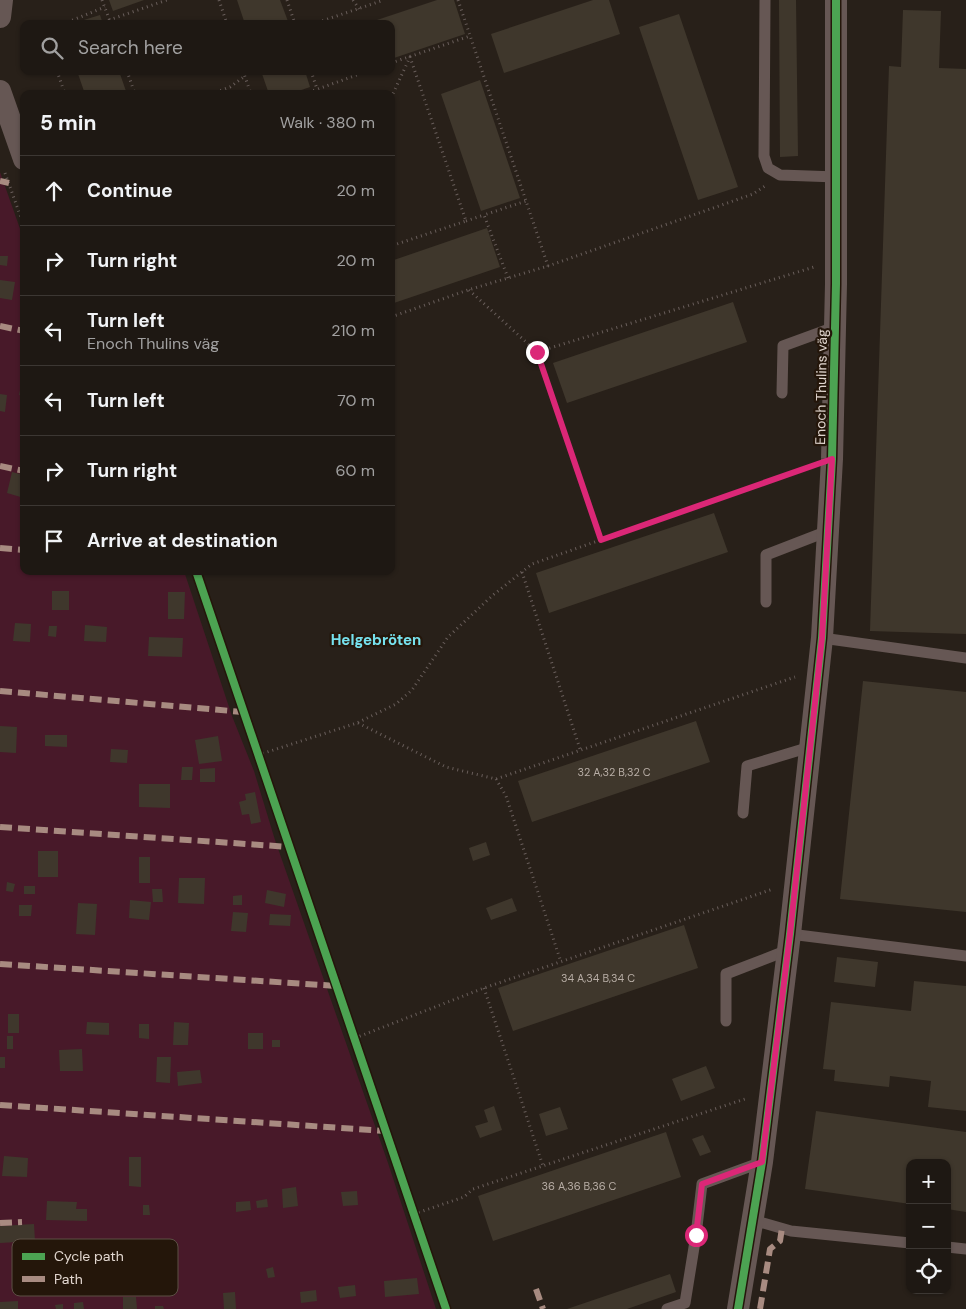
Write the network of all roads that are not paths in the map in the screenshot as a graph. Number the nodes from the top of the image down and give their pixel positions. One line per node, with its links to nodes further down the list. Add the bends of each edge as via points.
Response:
1 (2, 0): 4 (street)
2 (765, 0): 7 (lane, via 764,156 768,168 780,175)
3 (836, 0): 7 (street, Enoch Thulins väg)
4 (0, 17)
5 (0, 91): 6 (street)
6 (13, 162)
7 (837, 177): 8 (street, Enoch Thulins väg)
8 (835, 327): 9 (lane, via 782,346); 10 (street, Enoch Thulins väg)
9 (782, 393)
10 (828, 531): 11 (lane, via 766,555); 12 (street, Enoch Thulins väg)
11 (766, 602)
12 (822, 638): 13 (lane); 14 (street, Enoch Thulins väg)
13 (966, 658)
14 (810, 747): 15 (lane, via 747,766); 16 (street, Enoch Thulins väg)
15 (743, 813)
16 (789, 942): 17 (lane); 18 (lane, via 726,974); 19 (street, Enoch Thulins väg)
17 (966, 956)
18 (726, 1021)
19 (762, 1162): 20 (street, Enoch Thulins väg); 24 (lane, via 702,1184 685,1303)
20 (753, 1220): 21 (lane, via 790,1230); 25 (street, Enoch Thulins väg)
21 (906, 1243)
22 (951, 1247): 23 (lane)
23 (966, 1249)
24 (667, 1309)
25 (738, 1309)

